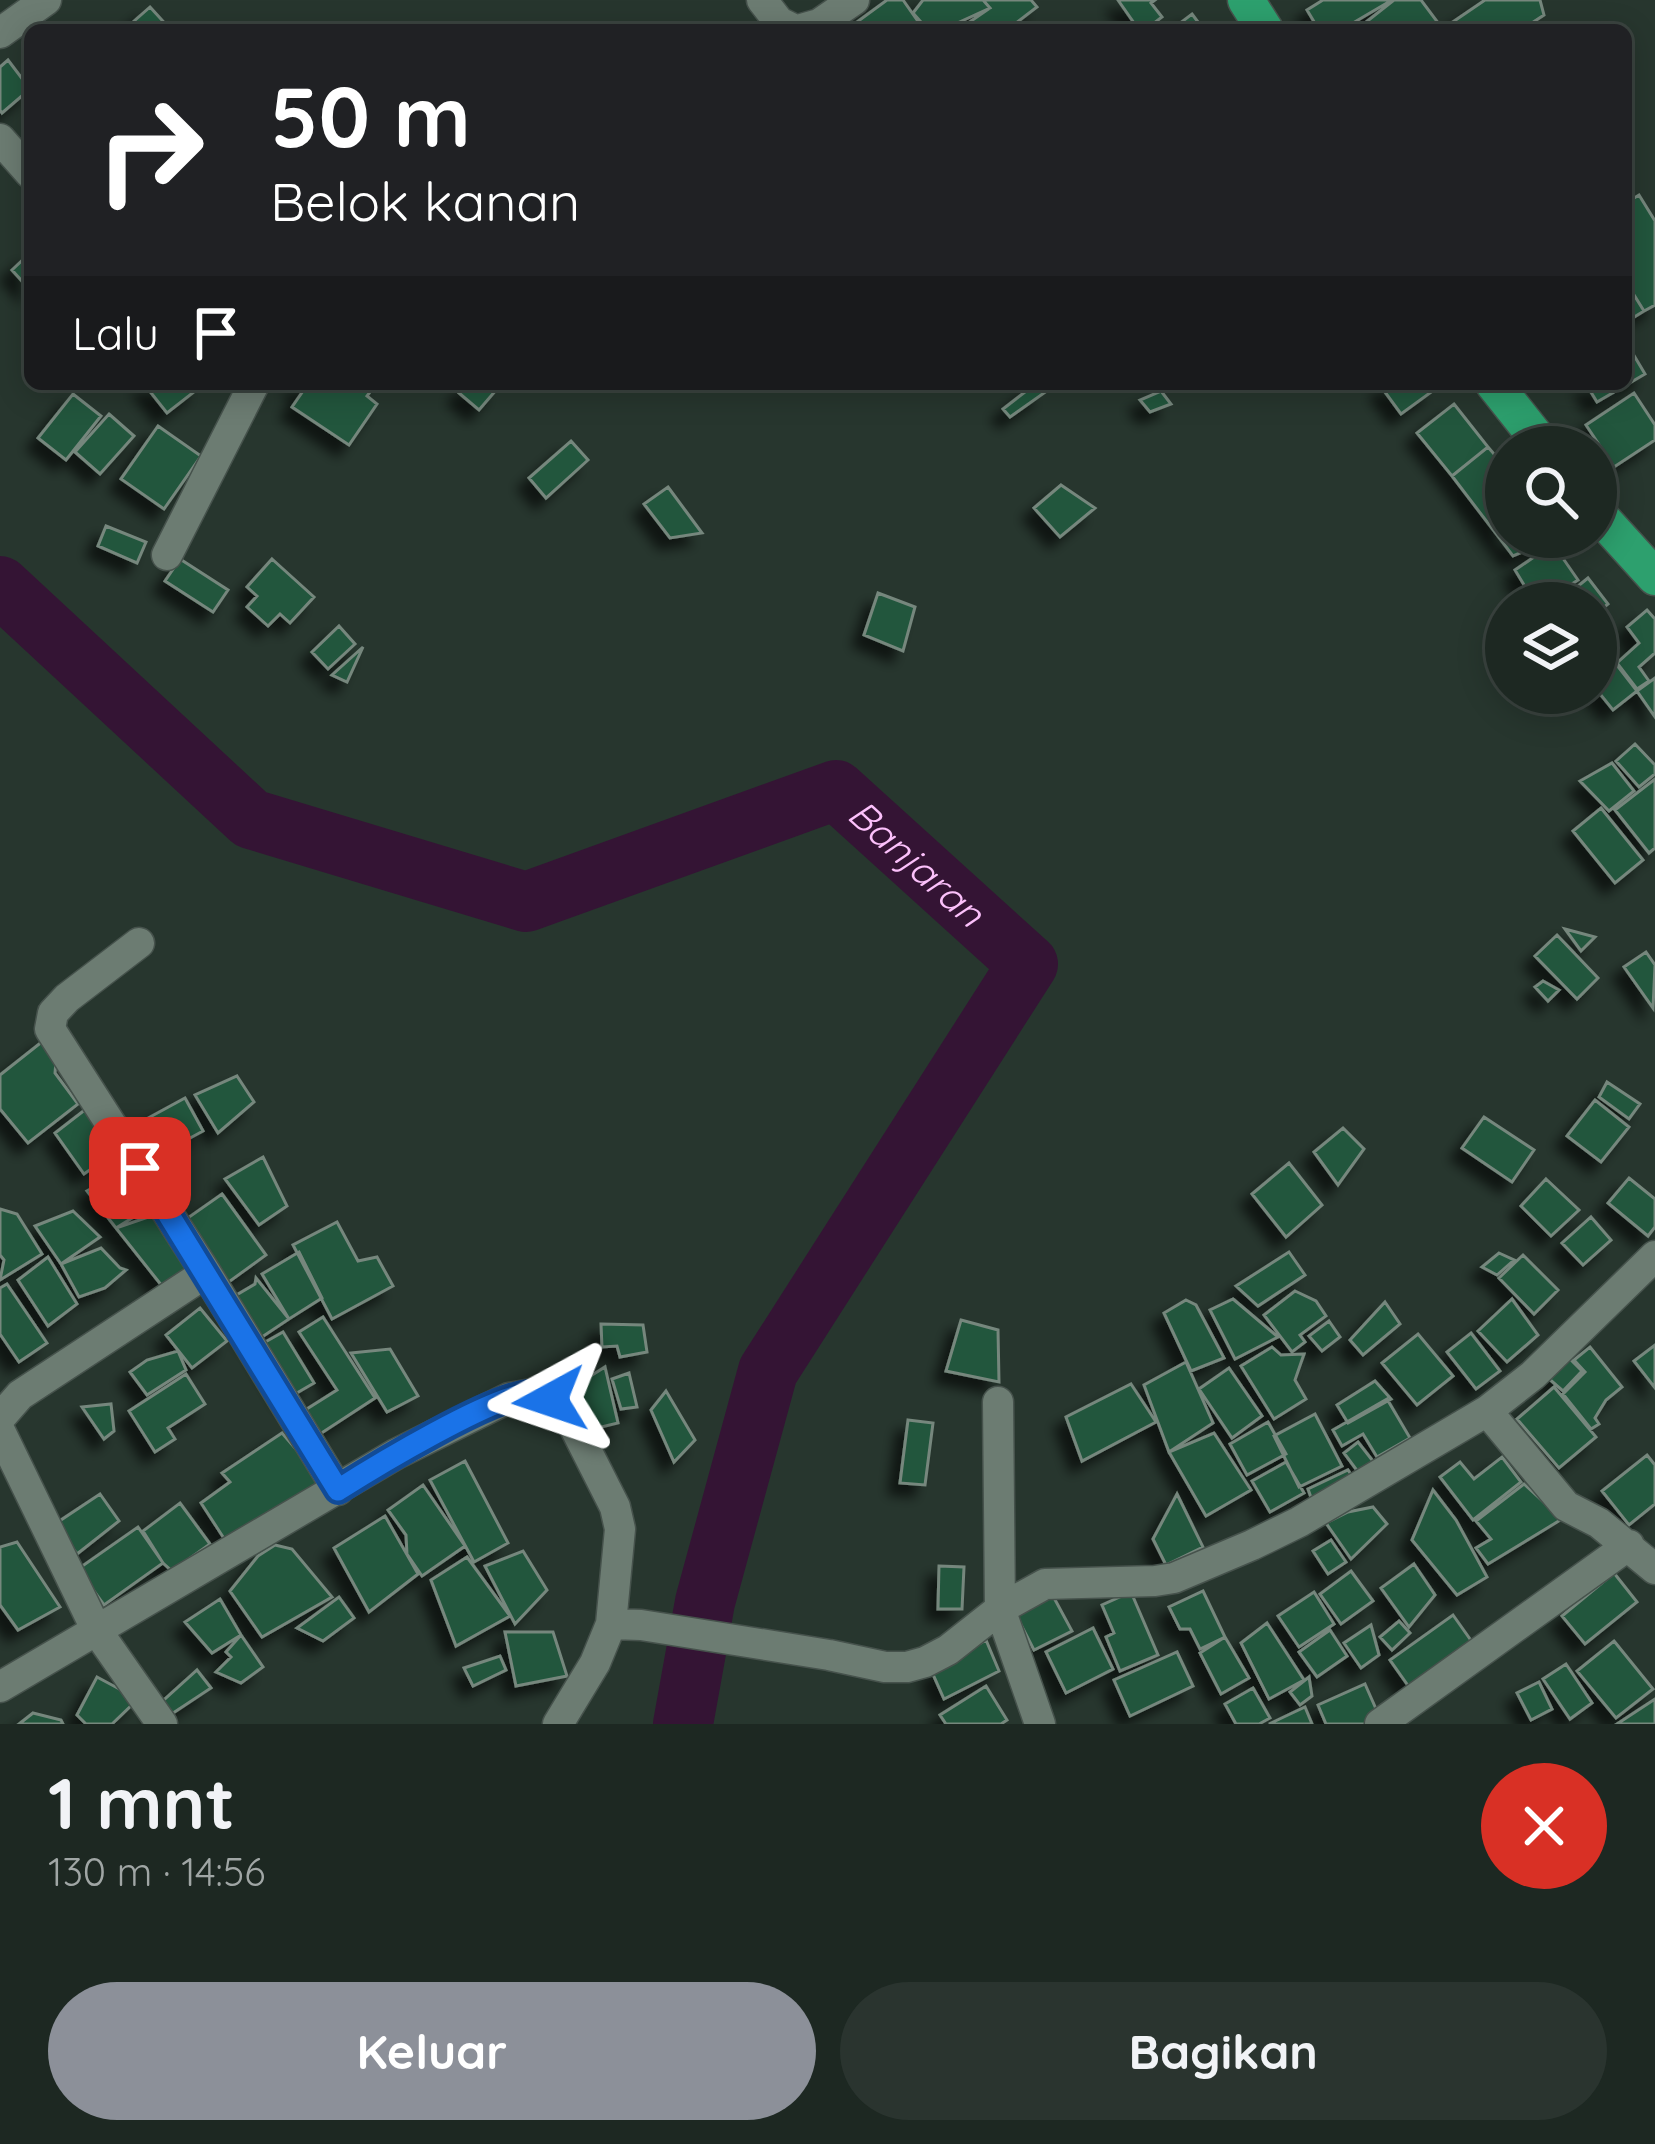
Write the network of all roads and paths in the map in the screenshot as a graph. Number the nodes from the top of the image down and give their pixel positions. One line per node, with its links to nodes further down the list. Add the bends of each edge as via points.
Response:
1 (46, 0): 6 (street)
2 (762, 0): 4 (street)
3 (854, 0): 5 (street)
4 (783, 24)
5 (819, 24)
6 (0, 33)
7 (0, 140): 8 (street)
8 (24, 166)
9 (244, 390): 13 (street)
10 (1499, 390): 11 (highway)
11 (1527, 426)
12 (1617, 535): 14 (highway)
13 (167, 555)
14 (1655, 577)
15 (139, 943): 17 (street, via 67,998 50,1029)
16 (1655, 1256): 19 (street)
17 (206, 1273): 20 (street, via 20,1394); 22 (street)
18 (998, 1402): 25 (street)
19 (1487, 1411): 23 (street, via 1566,1506); 25 (street, via 1299,1522 1174,1578 1045,1584)
20 (0, 1418)
21 (0, 1431): 27 (street)
22 (338, 1490): 26 (street, via 509,1398 550,1400 572,1420 615,1507); 27 (street)
23 (1629, 1545): 24 (street); 32 (street)
24 (1655, 1569)
25 (1000, 1609): 26 (street, via 948,1650 907,1667); 31 (street)
26 (626, 1625): 30 (street)
27 (97, 1631): 28 (street); 29 (street)
28 (0, 1688)
29 (162, 1724)
30 (558, 1724)
31 (1040, 1724)
32 (1380, 1724)

